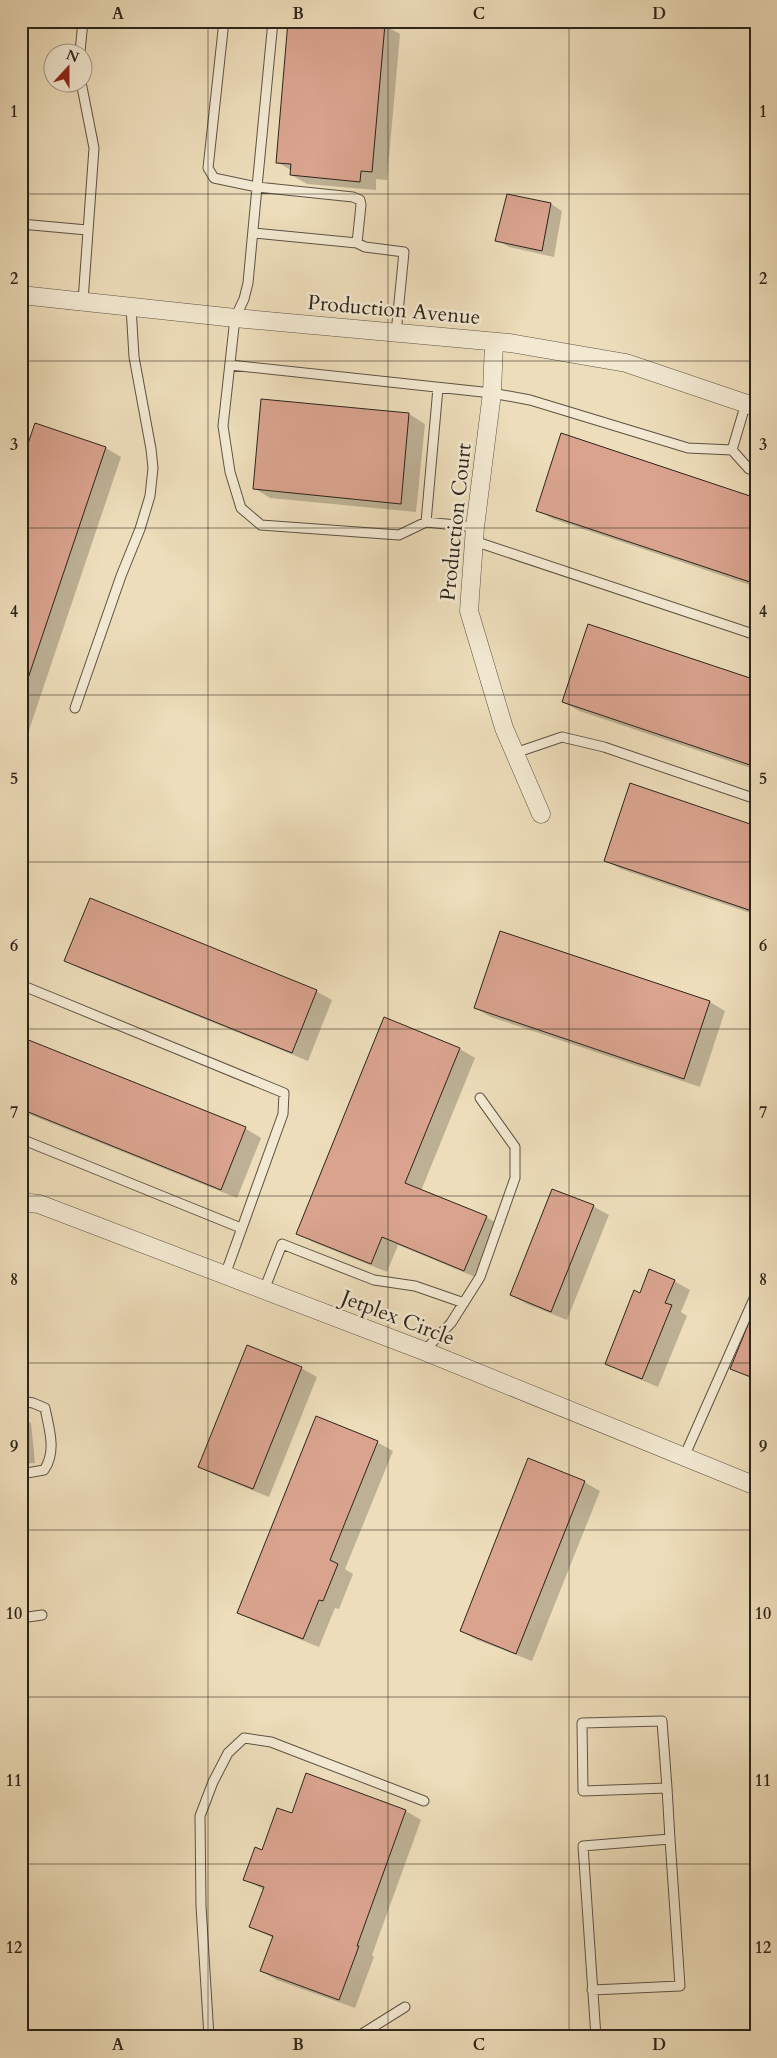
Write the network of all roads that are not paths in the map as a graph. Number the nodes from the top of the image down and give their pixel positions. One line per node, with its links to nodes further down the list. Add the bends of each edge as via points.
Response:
1 (83, 21): 4 (lane)
2 (224, 21): 6 (lane, via 208,168 214,178)
3 (273, 21): 6 (lane)
4 (81, 42)
5 (83, 92): 8 (lane, via 94,148)
6 (257, 187): 9 (lane); 10 (lane, via 357,198 361,205)
7 (21, 224): 8 (lane)
8 (87, 230): 12 (lane)
9 (253, 233): 10 (lane); 14 (lane, via 248,283)
10 (357, 243): 15 (lane, via 404,252)
11 (21, 295): 12 (street, Production Avenue)
12 (83, 302): 13 (street, Production Avenue)
13 (131, 307): 14 (street, Production Avenue); 26 (lane, via 134,357 152,449 150,496)
14 (235, 318): 15 (street, Production Avenue); 17 (lane)
15 (396, 333): 16 (street, Production Avenue)
16 (494, 342): 19 (street, Production Court); 20 (street, Production Avenue, via 626,363)
17 (230, 365): 18 (lane); 23 (lane, via 223,426 230,472 241,508 261,525 399,535)
18 (438, 388): 19 (lane); 23 (lane)
19 (492, 393): 21 (lane, via 530,400 688,448); 24 (street, Production Court)
20 (751, 405): 21 (lane)
21 (732, 450): 22 (lane)
22 (756, 471)
23 (426, 522): 24 (lane)
24 (475, 534): 25 (lane); 27 (street, Production Court, via 469,612 504,728)
25 (756, 635)
26 (75, 708)
27 (515, 753): 28 (lane, via 562,737 604,747); 29 (street, Production Court)
28 (756, 799)
29 (541, 814)
30 (21, 996): 34 (lane, via 26,987 284,1093 283,1114)
31 (480, 1098): 38 (lane, via 515,1147 515,1178 480,1277)
32 (21, 1139): 34 (lane)
33 (21, 1202): 35 (street, Jetplex Circle, via 39,1204)
34 (240, 1228): 35 (lane)
35 (224, 1275): 36 (street, Jetplex Circle)
36 (264, 1290): 38 (lane, via 282,1244 374,1280 415,1286); 39 (street, Jetplex Circle)
37 (756, 1294): 41 (lane)
38 (464, 1303): 39 (lane, via 452,1323)
39 (424, 1351): 41 (street, Jetplex Circle)
40 (21, 1401): 42 (lane, via 45,1408 52,1447 50,1462 44,1470)
41 (684, 1457): 43 (street, Jetplex Circle)
42 (21, 1474)
43 (755, 1485)
44 (42, 1615): 45 (lane)
45 (21, 1618)
46 (667, 1788): 46 (lane, via 662,1721 582,1723 582,1791); 48 (lane)
47 (424, 1801): 51 (lane, via 271,1742 244,1738 228,1754 200,1816 201,1906)
48 (670, 1839): 49 (lane, via 583,1846); 49 (lane, via 680,1986)
49 (592, 1990): 53 (lane)
50 (405, 2007): 52 (lane)
51 (209, 2037)
52 (357, 2037)
53 (596, 2037)

